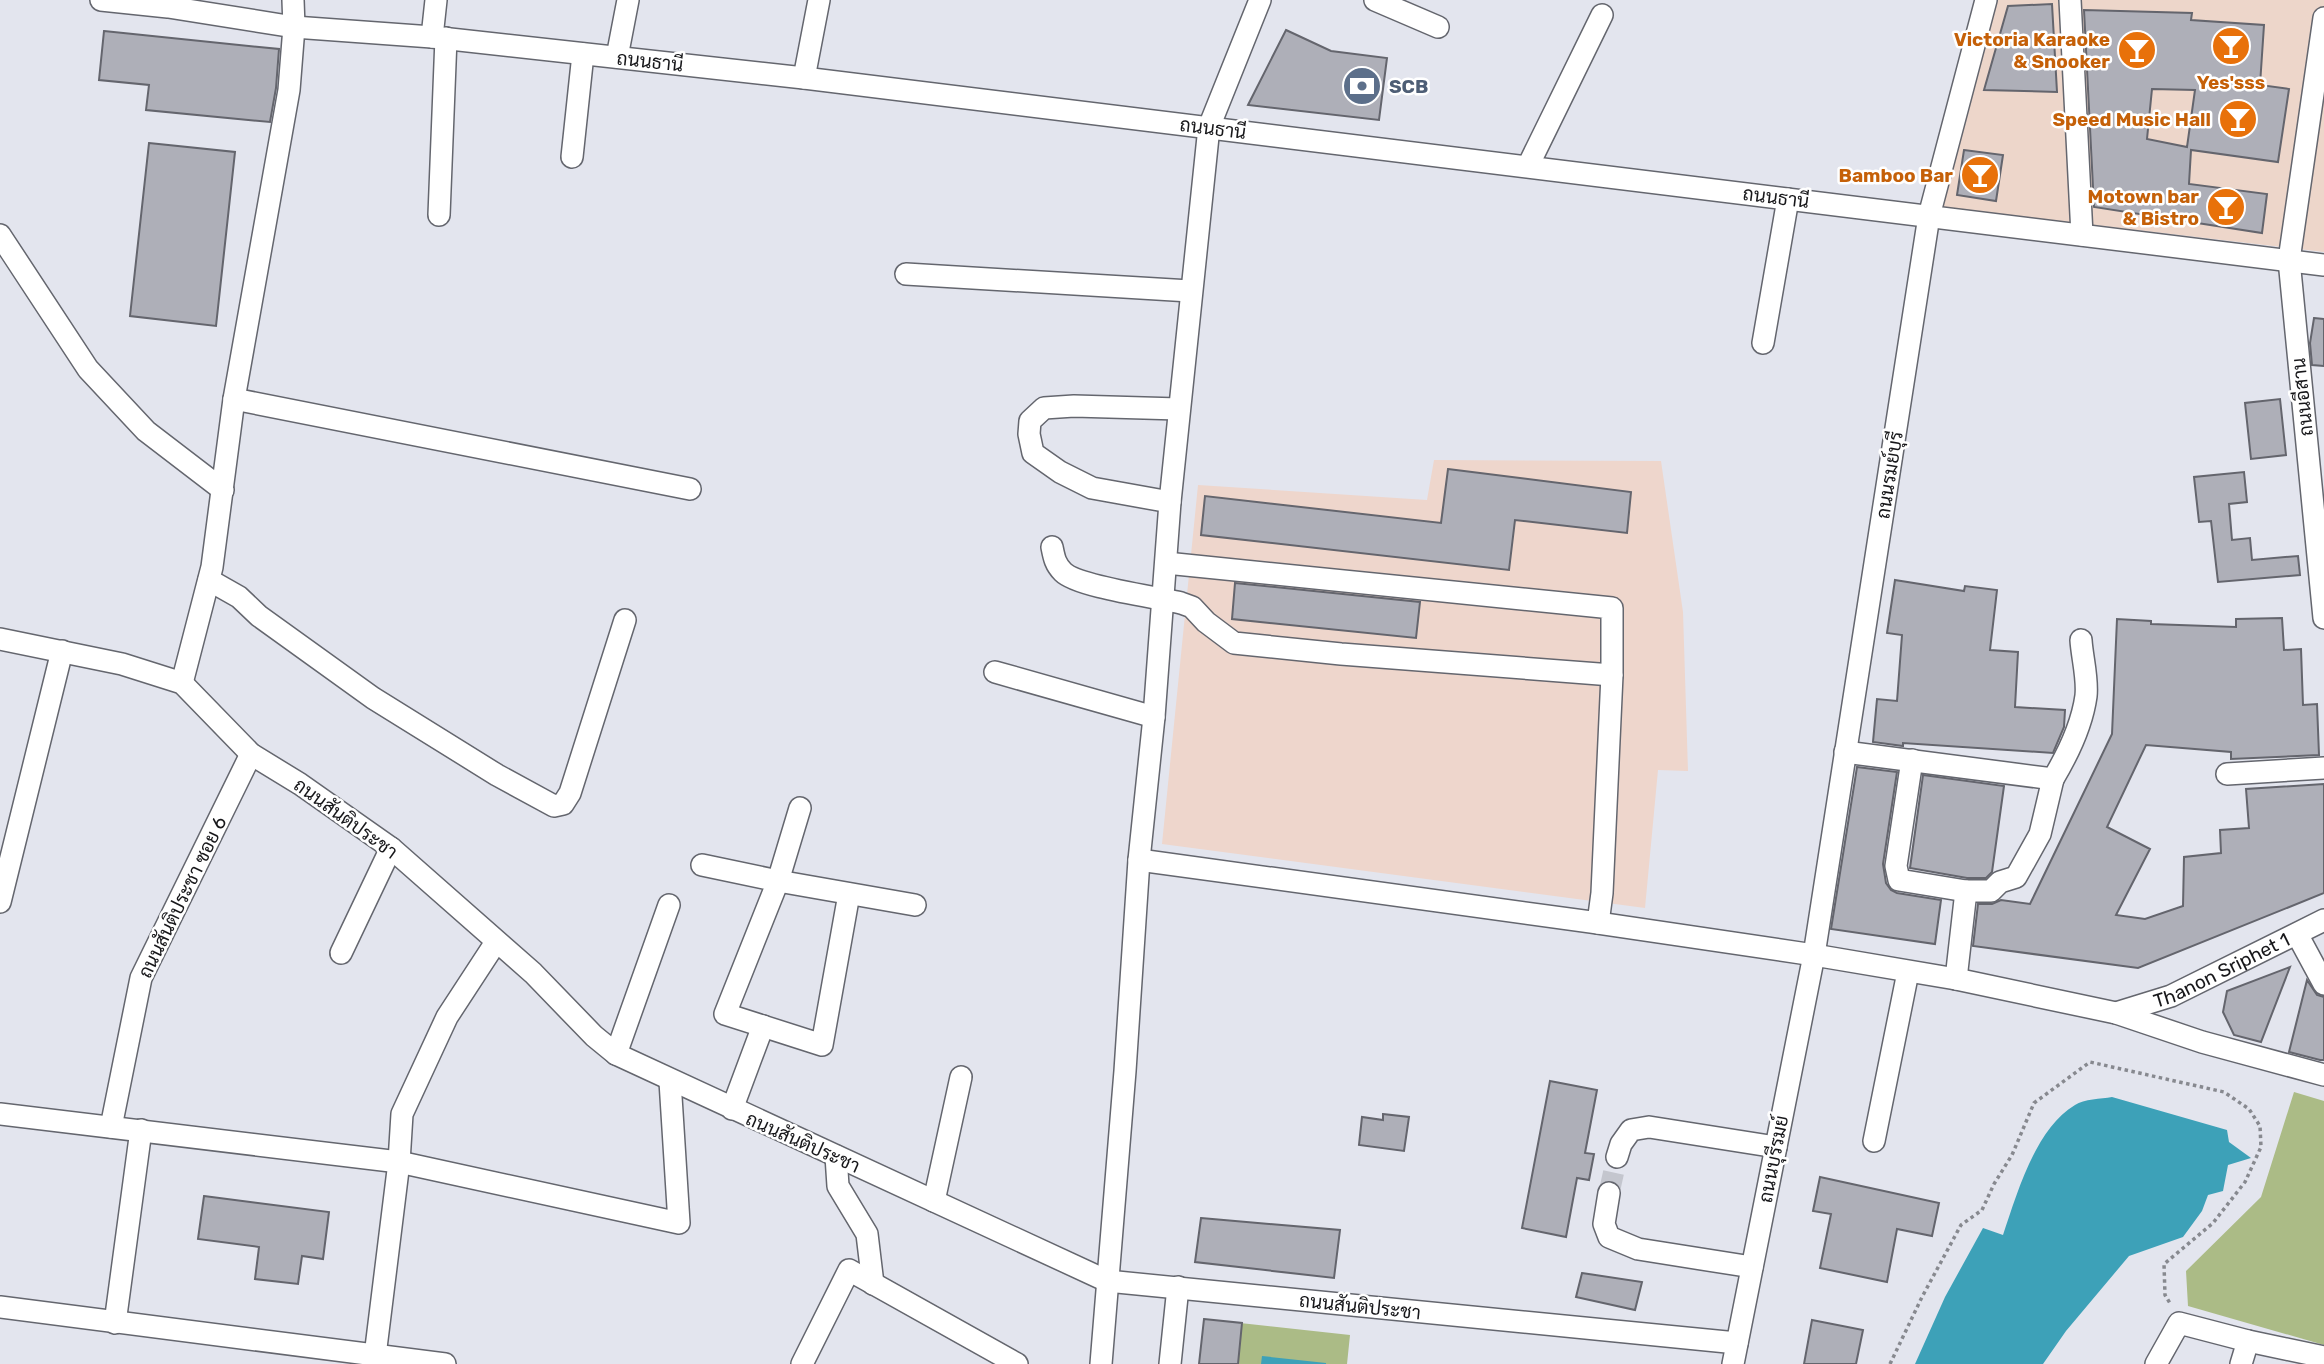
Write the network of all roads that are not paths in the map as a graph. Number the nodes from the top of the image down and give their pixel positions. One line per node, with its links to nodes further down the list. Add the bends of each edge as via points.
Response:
1 (101, 0): 10 (street, ถนนธานี)
2 (293, 0): 13 (street)
3 (436, 0): 15 (street)
4 (628, 0): 17 (street)
5 (819, 0): 18 (street)
6 (1260, 0): 20 (street)
7 (1375, 0): 14 (street)
8 (1986, 0): 25 (street, ถนนรมย์บุรี)
9 (2070, 0): 27 (street)
10 (169, 3): 13 (street, ถนนธานี)
11 (1602, 15): 22 (street)
12 (2324, 18): 19 (street, ถนนอีสาน)
13 (294, 27): 15 (street, ถนนธานี); 33 (street, via 289,90)
14 (1438, 27)
15 (439, 38): 16 (street, ถนนธานี); 24 (street)
16 (583, 54): 17 (street, ถนนธานี); 21 (street)
17 (617, 57): 18 (street, ถนนธานี)
18 (804, 78): 20 (street, ถนนธานี)
19 (2319, 86): 28 (street, ถนนอีสาน)
20 (1209, 127): 22 (street, ถนนธานี); 31 (street)
21 (572, 157)
22 (1528, 166): 23 (street, ถนนธานี)
23 (1788, 199): 25 (street, ถนนธานี); 32 (street)
24 (439, 215)
25 (1929, 216): 27 (street, ถนนธานี); 51 (street, ถนนรมย์บุรี)
26 (0, 235): 36 (street, via 88,369 146,431)
27 (2082, 235): 28 (street, ถนนธานี)
28 (2289, 260): 29 (street, ถนนธานี); 42 (street, ถนนอีสาน)
29 (2324, 265)
30 (906, 274): 31 (street)
31 (1190, 291): 34 (street)
32 (1763, 343)
33 (234, 399): 35 (street); 36 (street)
34 (1179, 409): 37 (street); 37 (street, via 1044,408 1030,421 1033,453 1060,472 1092,488)
35 (690, 489)
36 (223, 490): 40 (street)
37 (1170, 502): 39 (street)
38 (1052, 547): 41 (street, via 1055,562 1065,574)
39 (1166, 563): 41 (street); 48 (street, via 1612,608)
40 (209, 580): 43 (street, via 239,597 373,698 554,806 563,804 570,793); 49 (street)
41 (1163, 599): 48 (street, via 1192,607 1234,643); 50 (street)
42 (2324, 618)
43 (625, 620)
44 (0, 639): 46 (street, ถนนสันติประชา)
45 (2081, 640): 56 (street, via 2086,693 2067,756)
46 (62, 652): 49 (street, ถนนสันติประชา); 64 (street)
47 (995, 672): 50 (street)
48 (1612, 675): 68 (street)
49 (182, 683): 52 (street, ถนนสันติประชา)
50 (1154, 717): 59 (street)
51 (1845, 752): 53 (street); 72 (street, ถนนรมย์บุรี)
52 (251, 754): 58 (street, ถนนสันติประชา); 84 (street, ถนนสันติประชา ซอย 6, via 141,978)
53 (1912, 760): 56 (street); 62 (street, via 1896,866 1899,880)
54 (2324, 768): 55 (street)
55 (2227, 774)
56 (2053, 779): 62 (street, via 2040,834 2016,877 1991,891)
57 (800, 808): 61 (street)
58 (391, 848): 70 (street, ถนนสันติประชา); 71 (street)
59 (1139, 860): 68 (street); 94 (street)
60 (702, 865): 61 (street)
61 (778, 881): 63 (street); 77 (street, via 725,1014)
62 (1966, 891): 74 (street)
63 (849, 894): 66 (street); 77 (street, via 822,1045)
64 (0, 902)
65 (669, 905): 78 (street)
66 (915, 905)
67 (2324, 920): 69 (street, Thanon Sriphet 1)
68 (1598, 923): 72 (street)
69 (2297, 934): 75 (street); 76 (street, Thanon Sriphet 1, via 2171,996)
70 (496, 942): 78 (street, ถนนสันติประชา); 90 (street, via 447,1017 402,1114)
71 (341, 953)
72 (1814, 955): 73 (street); 87 (street, ถนนบุรีรมย์)
73 (1909, 972): 74 (street); 86 (street)
74 (1956, 979): 76 (street)
75 (2324, 984)
76 (2116, 1013): 79 (street)
77 (763, 1026): 82 (street)
78 (616, 1054): 81 (street, ถนนสันติประชา)
79 (2324, 1076)
80 (961, 1077): 92 (street)
81 (670, 1081): 82 (street, ถนนสันติประชา); 90 (street, via 679,1223)
82 (732, 1109): 88 (street, ถนนสันติประชา)
83 (0, 1114): 84 (street)
84 (111, 1127): 85 (street)
85 (141, 1130): 90 (street); 98 (street)
86 (1874, 1141)
87 (1776, 1147): 89 (street, via 1649,1127 1631,1130); 93 (street, ถนนบุรีรมย์)
88 (836, 1156): 92 (street, ถนนสันติประชา); 95 (street, via 838,1186 867,1234)
89 (1617, 1157)
90 (399, 1162): 102 (street)
91 (1609, 1193): 93 (street, via 1604,1224 1609,1237 1638,1249)
92 (934, 1201): 94 (street, ถนนสันติประชา)
93 (1752, 1267): 100 (street, ถนนบุรีรมย์)
94 (1107, 1281): 96 (street, ถนนสันติประชา); 106 (street)
95 (873, 1284): 104 (street, via 849,1270); 105 (street)
96 (1178, 1287): 100 (street, ถนนสันติประชา); 107 (street)
97 (0, 1307): 98 (street)
98 (115, 1323): 102 (street)
99 (2248, 1341): 101 (street); 108 (street, via 2179,1323); 109 (street)
100 (1735, 1354)
101 (2324, 1357)
102 (375, 1359): 103 (street)
103 (445, 1364)
104 (802, 1364)
105 (1017, 1364)
106 (1101, 1364)
107 (1170, 1364)
108 (2156, 1364)
109 (2241, 1364)

